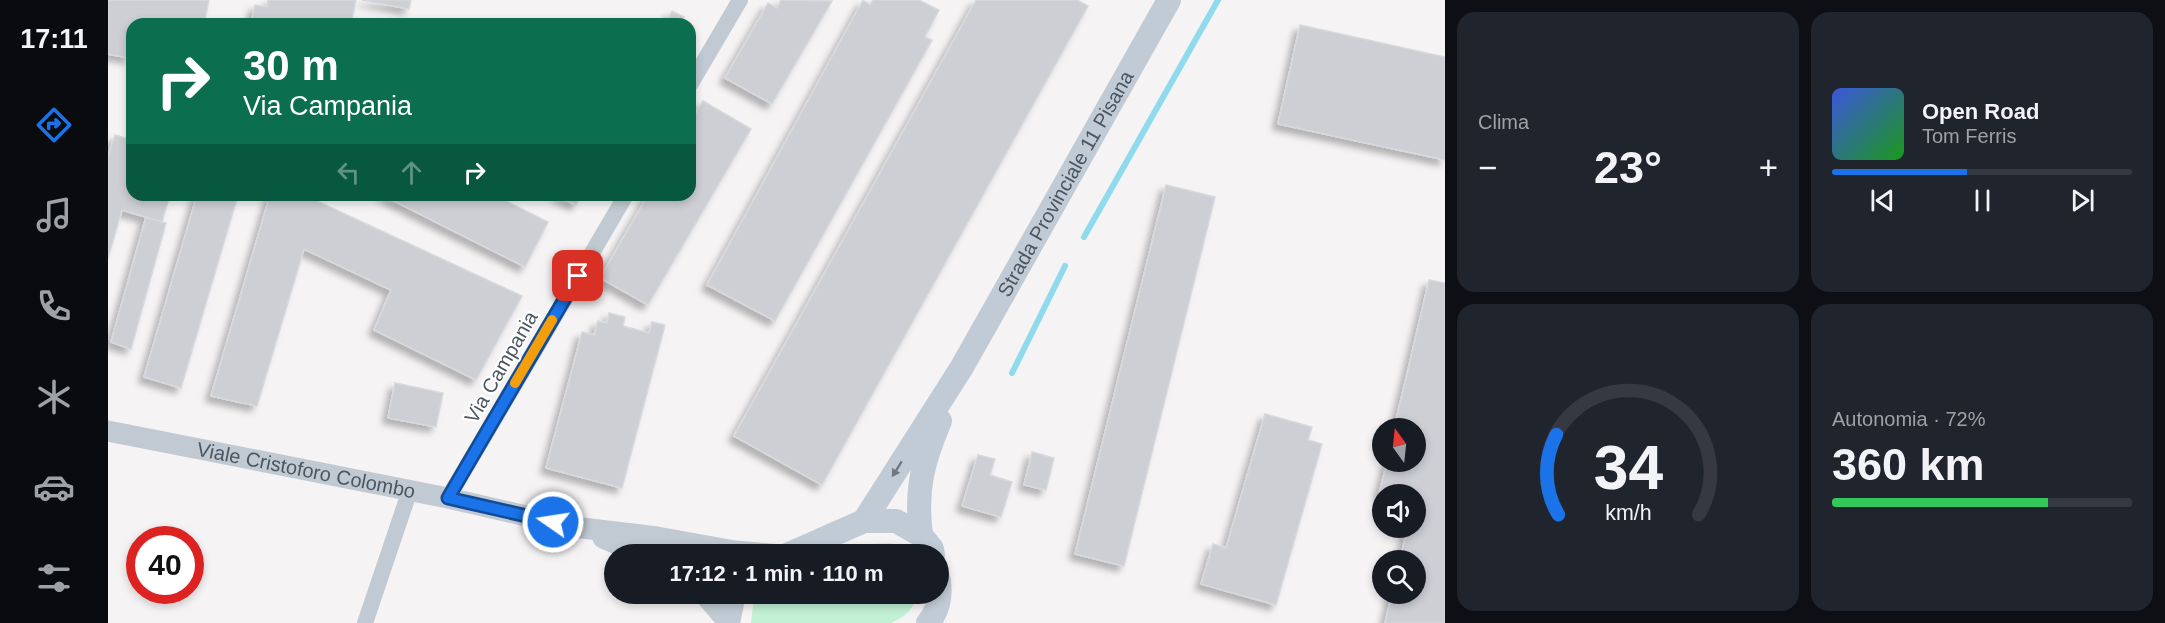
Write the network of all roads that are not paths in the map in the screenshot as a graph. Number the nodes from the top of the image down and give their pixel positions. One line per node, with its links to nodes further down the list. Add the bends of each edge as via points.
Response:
1 (740, 0): 3 (street)
2 (1168, 0): 5 (main road, Strada Provinciale 11 Pisana)
3 (696, 75)
4 (622, 201): 8 (street, Via Campania)
5 (962, 367): 9 (main road, Strada Provinciale 11 Pisana, one-way to 9); 11 (main road, Strada Provinciale 11 Pisana, via 921,471)
6 (108, 431): 7 (street, Viale Cristoforo Colombo)
7 (410, 490): 8 (street, Viale Cristoforo Colombo); 20 (street)
8 (448, 498): 10 (street, Viale Cristoforo Colombo)
9 (864, 521): 11 (main road, via 896,521); 14 (main road)
10 (574, 527): 12 (street, Viale Cristoforo Colombo); 13 (street, Viale Cristoforo Colombo)
11 (921, 535): 15 (main road, Strada Provinciale 11 Pisana)
12 (616, 544)
13 (696, 544)
14 (812, 544)
15 (926, 544)
16 (713, 604): 19 (street)
17 (732, 604): 19 (main road)
18 (938, 604): 21 (main road)
19 (728, 622)
20 (365, 623)
21 (928, 623)

